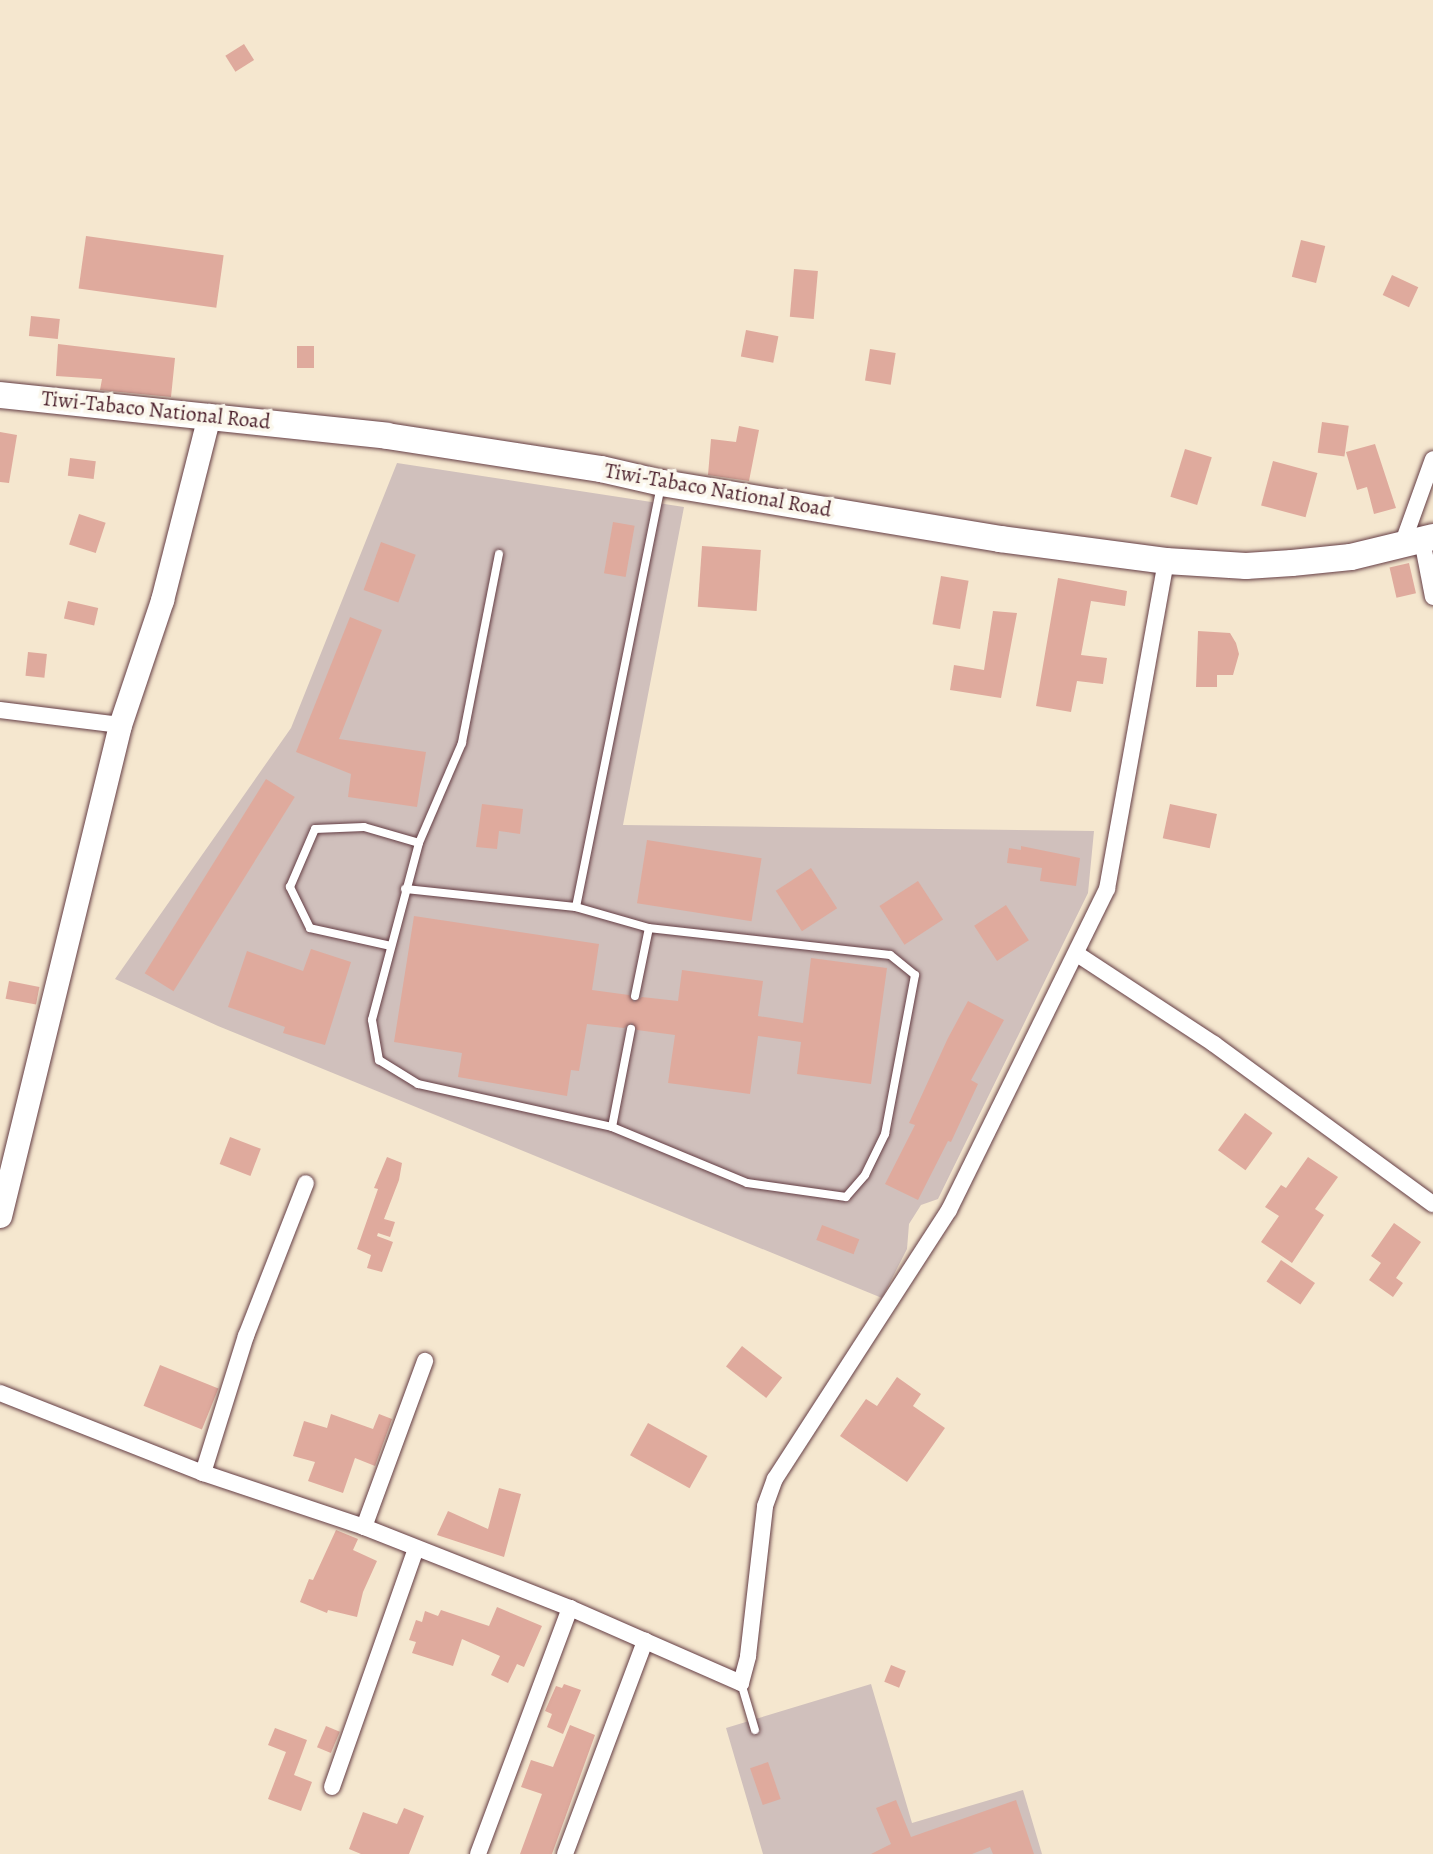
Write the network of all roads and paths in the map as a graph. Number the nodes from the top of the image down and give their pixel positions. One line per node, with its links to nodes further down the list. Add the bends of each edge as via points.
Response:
1 (0, 395): 2 (main road, Tiwi-Tabaco National Road)
2 (209, 415): 4 (main road, Tiwi-Tabaco National Road, via 387,436); 10 (main road, via 162,600)
3 (1433, 459): 5 (street)
4 (662, 482): 7 (main road, Tiwi-Tabaco National Road, via 1000,539); 13 (lane)
5 (1419, 541): 7 (main road, Tiwi-Tabaco National Road, via 1351,557 1292,563 1246,566); 8 (street)
6 (499, 554): 11 (lane, via 462,743)
7 (1166, 561): 16 (street, via 1107,889)
8 (1433, 597)
9 (0, 710): 10 (street)
10 (120, 725): 22 (main road)
11 (418, 842): 12 (lane); 15 (lane, via 364,827 315,829 290,887 310,928)
12 (405, 889): 13 (lane); 15 (lane)
13 (576, 907): 14 (lane)
14 (649, 928): 17 (lane); 19 (lane, via 890,956 915,975 885,1134 865,1175 846,1197 747,1183)
15 (391, 946): 19 (lane, via 372,1020 379,1060 418,1084)
16 (1077, 954): 21 (street, via 1214,1044); 30 (street, via 949,1210 775,1479 765,1506)
17 (635, 996)
18 (631, 1029): 19 (lane)
19 (612, 1127)
20 (306, 1183): 25 (street, via 246,1336)
21 (1433, 1204)
22 (0, 1216)
23 (425, 1361): 26 (street)
24 (0, 1393): 25 (street)
25 (204, 1474): 26 (street)
26 (364, 1527): 27 (street)
27 (416, 1548): 28 (street); 32 (street)
28 (569, 1608): 29 (street); 33 (street)
29 (645, 1641): 30 (street); 34 (street)
30 (741, 1683): 31 (lane)
31 (755, 1730)
32 (332, 1787)
33 (478, 1854)
34 (565, 1854)

